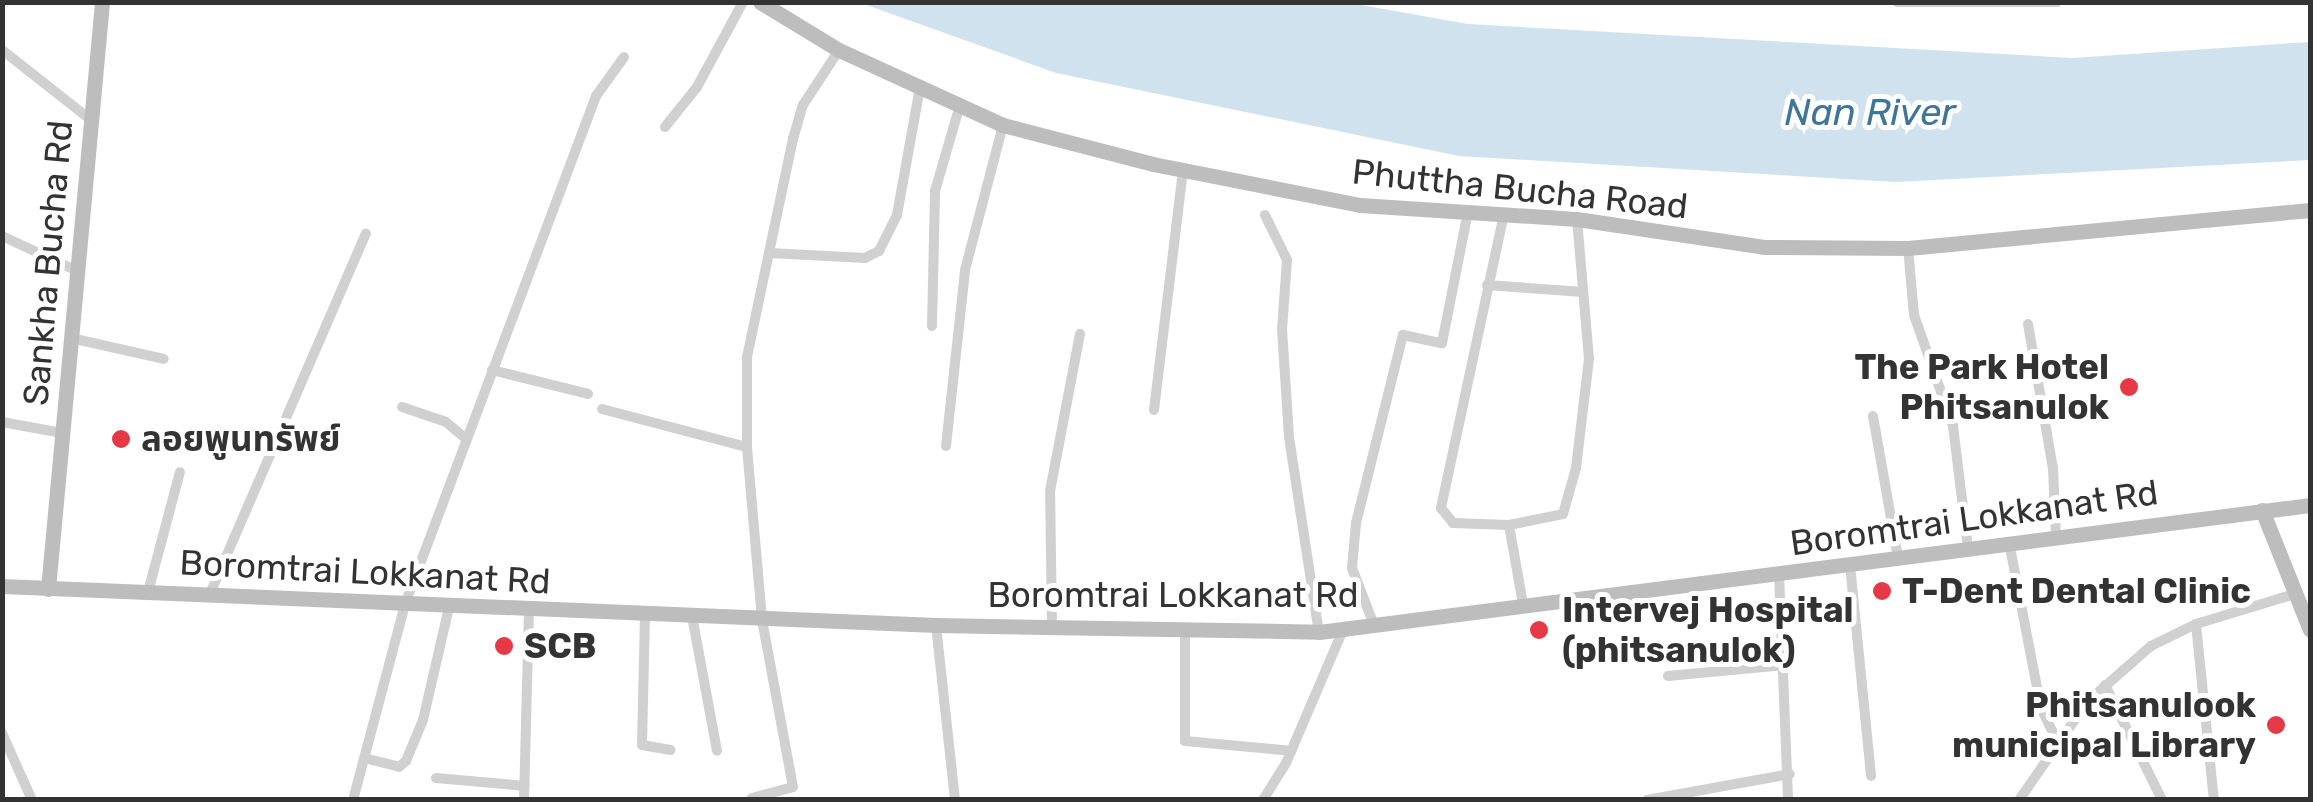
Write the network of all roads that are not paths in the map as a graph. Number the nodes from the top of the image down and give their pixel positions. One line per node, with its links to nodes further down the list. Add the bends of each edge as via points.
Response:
1 (102, 2): 12 (main road, Sankha Bucha Rd)
2 (743, 2): 14 (street, via 697,87)
3 (760, 2): 8 (main road, Phuttha Bucha Road)
4 (1897, 2): 6 (street)
5 (2057, 2): 6 (street)
6 (2004, 5)
7 (2, 50): 12 (street)
8 (839, 50): 10 (main road, Phuttha Bucha Road); 24 (street, via 804,106)
9 (624, 57): 33 (street, via 596,96)
10 (920, 87): 11 (main road, Phuttha Bucha Road); 24 (street, via 897,215 879,251 858,258)
11 (960, 105): 13 (main road, Phuttha Bucha Road); 29 (street, via 935,191)
12 (91, 120): 25 (main road, Sankha Bucha Rd)
13 (1003, 125): 15 (main road, Phuttha Bucha Road); 42 (street, via 965,270)
14 (664, 127)
15 (1183, 170): 17 (main road, Phuttha Bucha Road, via 1360,204); 37 (street)
16 (2310, 210): 23 (main road, Phuttha Bucha Road)
17 (1468, 212): 18 (main road, Phuttha Bucha Road); 66 (street, via 1442,342 1403,334 1356,522 1352,568)
18 (1504, 214): 20 (main road, Phuttha Bucha Road); 26 (street)
19 (1265, 215): 73 (street, via 1288,260 1282,329 1289,437)
20 (1577, 220): 23 (main road, Phuttha Bucha Road, via 1764,248); 27 (street)
21 (366, 233): 58 (street)
22 (2, 236): 25 (street)
23 (1908, 248): 50 (street, via 1914,315 1953,426)
24 (770, 253): 43 (street, via 752,335)
25 (77, 271): 31 (main road, Sankha Bucha Rd)
26 (1488, 285): 27 (street); 47 (street, via 1441,508 1453,522)
27 (1583, 292): 47 (street, via 1589,359 1576,468 1563,514)
28 (2028, 324): 48 (street, via 2054,468)
29 (932, 326)
30 (1080, 334): 69 (street, via 1048,507)
31 (71, 338): 32 (street); 40 (main road, Sankha Bucha Rd)
32 (164, 359)
33 (492, 370): 34 (street); 41 (street)
34 (588, 394)
35 (402, 407): 41 (street, via 446,422)
36 (602, 409): 43 (street)
37 (1154, 410)
38 (1874, 416): 51 (street)
39 (2, 422): 40 (street)
40 (62, 434): 55 (main road, Sankha Bucha Rd)
41 (466, 439): 59 (street)
42 (946, 446)
43 (746, 447): 65 (street)
44 (180, 472): 56 (street)
45 (2310, 505): 46 (main road, Boromtrai Lokkanat Rd)
46 (2262, 510): 48 (main road, Boromtrai Lokkanat Rd); 57 (main road)
47 (1509, 524): 60 (street)
48 (2056, 536): 49 (main road, Boromtrai Lokkanat Rd)
49 (2009, 542): 50 (main road, Boromtrai Lokkanat Rd); 78 (street, via 2042,708)
50 (1968, 548): 51 (main road, Boromtrai Lokkanat Rd)
51 (1898, 558): 52 (main road, Boromtrai Lokkanat Rd)
52 (1850, 565): 53 (main road, Boromtrai Lokkanat Rd); 84 (street)
53 (1779, 574): 60 (main road, Boromtrai Lokkanat Rd); 74 (street)
54 (2, 586): 55 (main road, Boromtrai Lokkanat Rd)
55 (48, 589): 56 (main road, Boromtrai Lokkanat Rd)
56 (148, 592): 58 (main road, Boromtrai Lokkanat Rd)
57 (2295, 594): 67 (street); 72 (main road)
58 (208, 596): 59 (main road, Boromtrai Lokkanat Rd)
59 (405, 604): 61 (main road, Boromtrai Lokkanat Rd); 82 (street)
60 (1524, 604): 66 (main road, Boromtrai Lokkanat Rd)
61 (449, 606): 62 (main road, Boromtrai Lokkanat Rd); 82 (street, via 423,720 406,761 399,768)
62 (529, 610): 63 (main road, Boromtrai Lokkanat Rd); 86 (street)
63 (644, 614): 64 (main road, Boromtrai Lokkanat Rd); 79 (street, via 642,745)
64 (692, 616): 65 (main road, Boromtrai Lokkanat Rd); 81 (street)
65 (762, 619): 68 (main road, Boromtrai Lokkanat Rd); 88 (street, via 793,787)
66 (1374, 624): 70 (main road, Boromtrai Lokkanat Rd)
67 (2196, 624): 76 (street, via 2151,646); 97 (street)
68 (936, 625): 69 (main road, Boromtrai Lokkanat Rd); 92 (street)
69 (1052, 627): 71 (main road, Boromtrai Lokkanat Rd)
70 (1344, 628): 73 (main road, Boromtrai Lokkanat Rd); 80 (street)
71 (1184, 630): 73 (main road, Boromtrai Lokkanat Rd); 80 (street, via 1185,741)
72 (2310, 630)
73 (1319, 632)
74 (1784, 664): 75 (street); 83 (street)
75 (1668, 676)
76 (2106, 685): 78 (street); 96 (street)
77 (2, 733): 89 (street)
78 (2058, 740): 87 (street)
79 (670, 750)
80 (1292, 750): 93 (street)
81 (718, 751)
82 (364, 758): 90 (street)
83 (1790, 774): 94 (street); 95 (street)
84 (1871, 776)
85 (436, 778): 86 (street)
86 (524, 786): 91 (street)
87 (2024, 798)
88 (750, 799)
89 (32, 800)
90 (353, 800)
91 (524, 800)
92 (955, 800)
93 (1263, 800)
94 (1647, 800)
95 (1788, 800)
96 (2162, 800)
97 (2214, 800)

